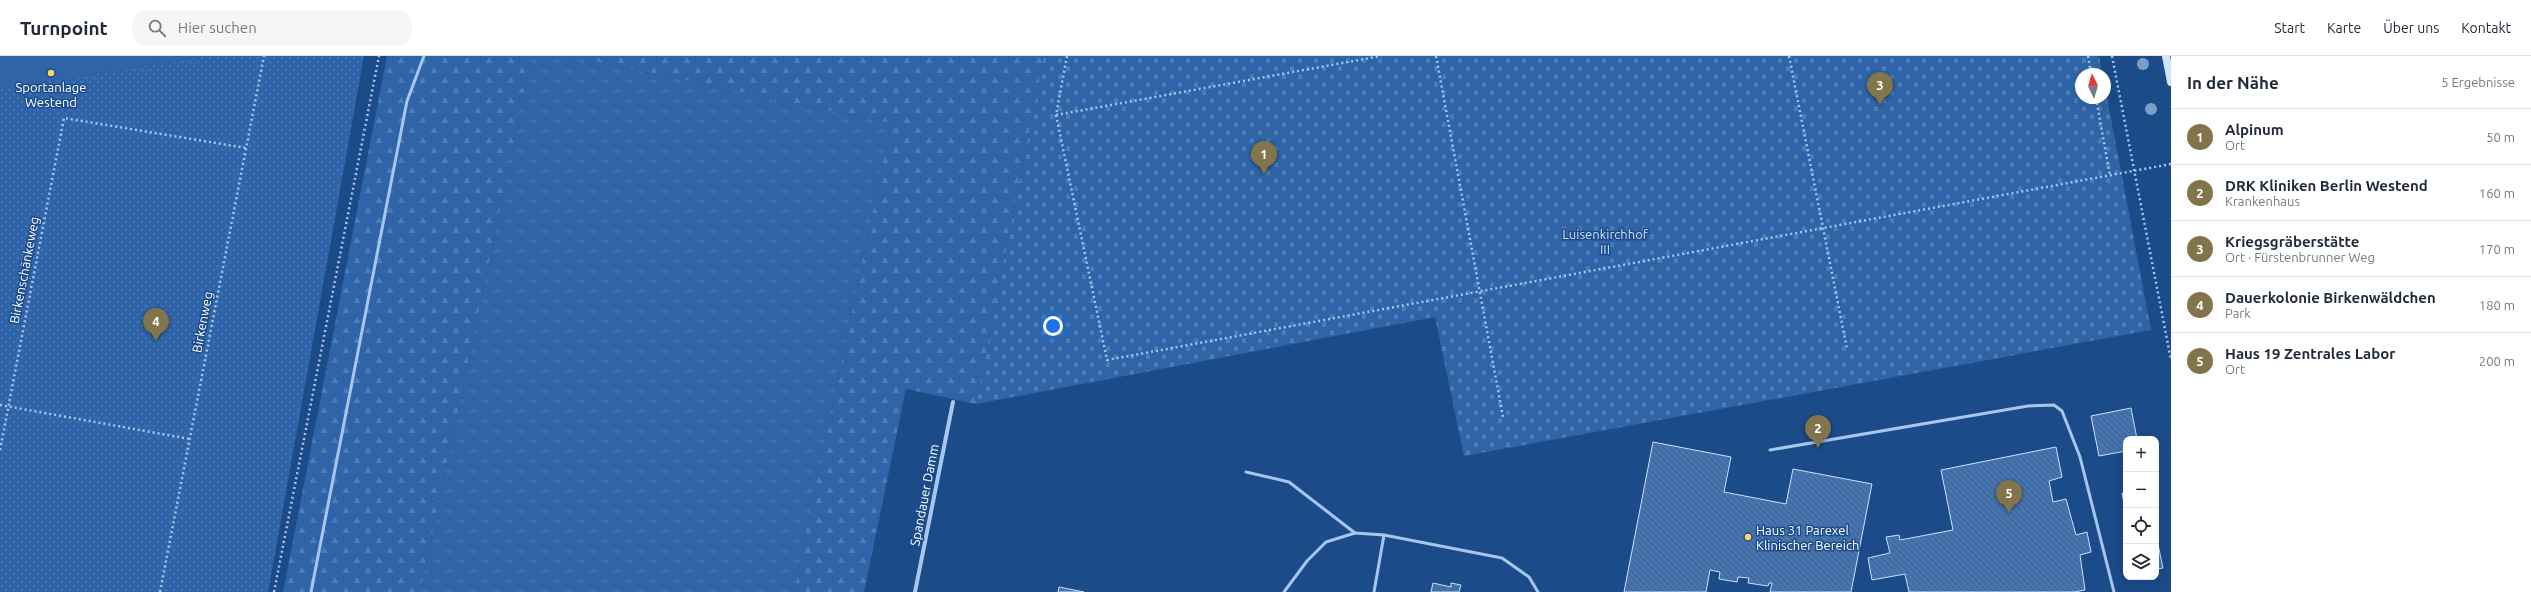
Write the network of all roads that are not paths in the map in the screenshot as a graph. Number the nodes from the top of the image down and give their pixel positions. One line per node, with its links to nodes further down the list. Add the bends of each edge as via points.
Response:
1 (424, 56): 9 (lane, via 407,101)
2 (2166, 56): 3 (main road)
3 (2171, 82)
4 (953, 402): 10 (street, Spandauer Damm)
5 (1770, 450): 14 (lane, via 2028,406 2054,405 2062,411 2080,457)
6 (1246, 472): 7 (lane, via 1289,482)
7 (1355, 533): 8 (lane); 11 (lane, via 1326,542 1307,561)
8 (1384, 535): 12 (lane); 13 (lane, via 1502,558 1529,577)
9 (311, 592)
10 (915, 592)
11 (1284, 592)
12 (1374, 592)
13 (1538, 592)
14 (2114, 592)

